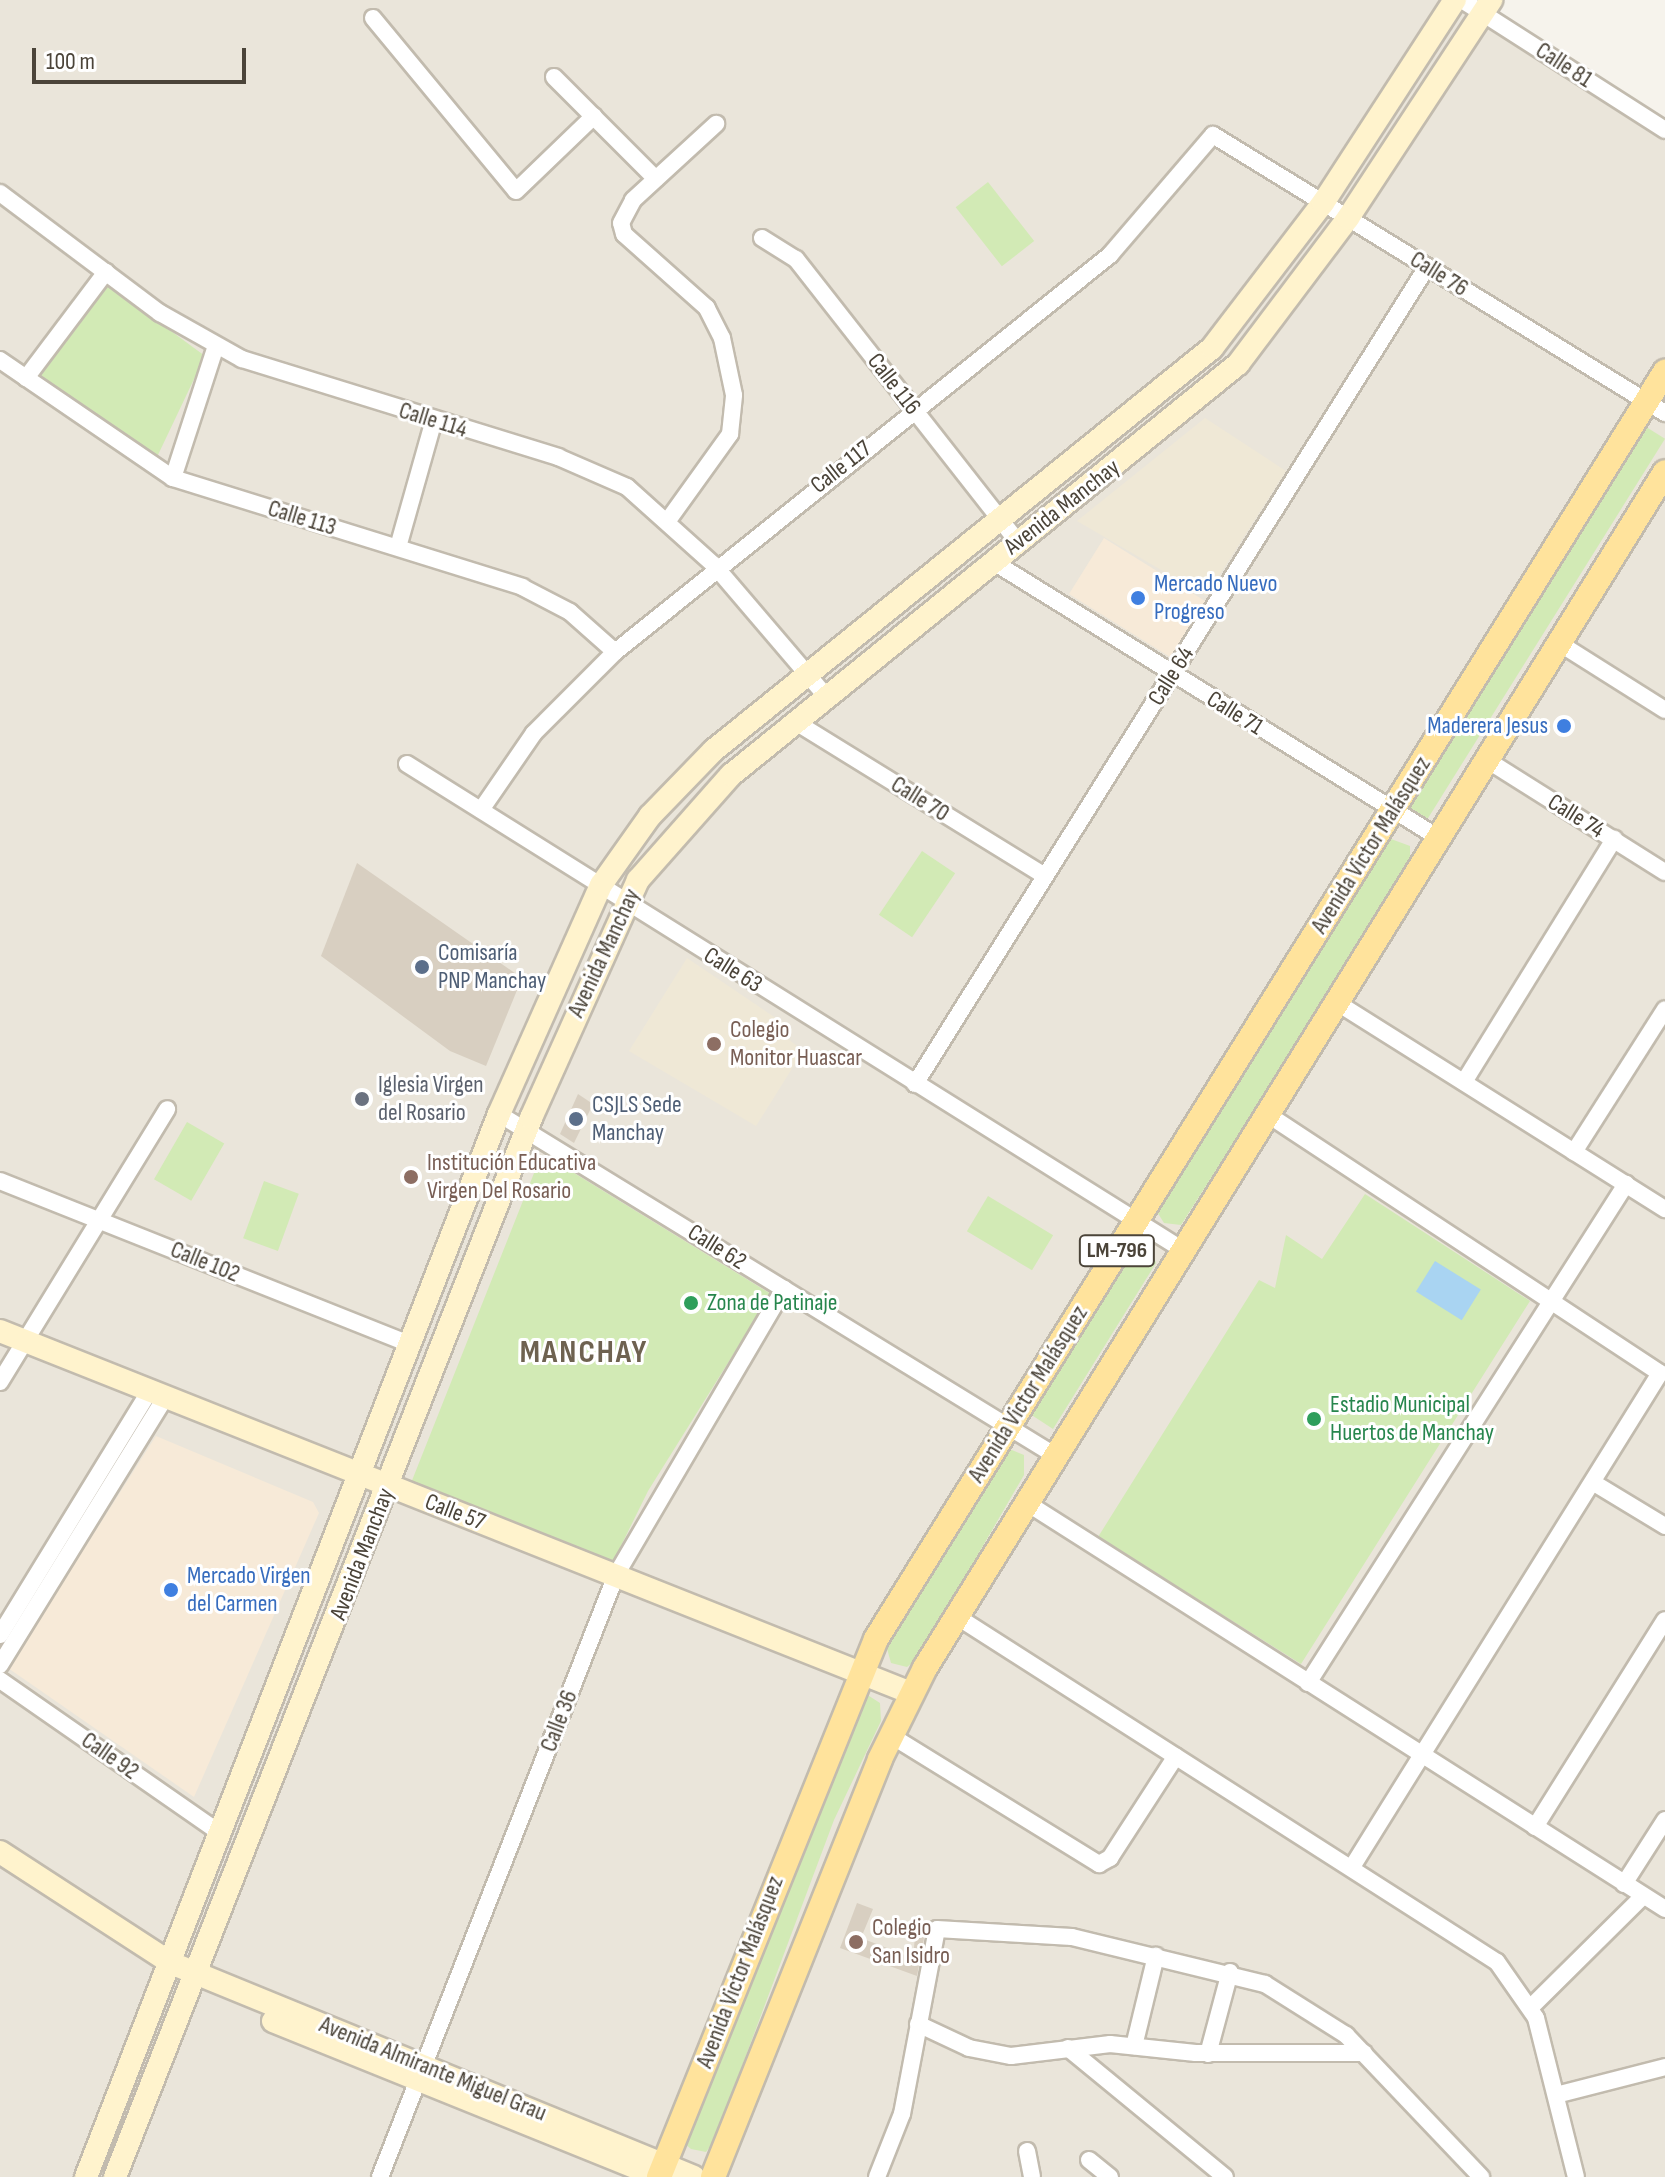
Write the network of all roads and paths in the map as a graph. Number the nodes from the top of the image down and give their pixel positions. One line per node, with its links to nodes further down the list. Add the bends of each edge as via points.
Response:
1 (1455, 0): 12 (street, Avenida Manchay)
2 (1462, 0): 3 (street, Calle 81)
3 (1487, 7): 8 (street, Calle 81); 13 (street, Avenida Manchay)
4 (373, 18): 6 (street, via 516,191)
5 (554, 77): 6 (street)
6 (594, 116): 10 (street)
7 (716, 124): 10 (street)
8 (1665, 130)
9 (1213, 135): 12 (street, Calle 76); 22 (street, Calle 117, via 1119,246)
10 (656, 179): 27 (street, via 625,213 624,234 707,308 722,338 734,395 730,434)
11 (0, 193): 16 (street, Calle 114)
12 (1323, 203): 13 (street, Calle 76); 26 (street, Avenida Manchay, via 1194,367)
13 (1348, 218): 15 (street, Calle 76); 28 (street, Avenida Manchay, via 1219,382)
14 (762, 238): 22 (street, Calle 116, via 796,259)
15 (1427, 267): 21 (street, Calle 76); 35 (street, Calle 64)
16 (106, 272): 17 (street, Calle 114); 20 (street)
17 (216, 346): 23 (street, Calle 114, via 274,372); 25 (street)
18 (0, 360): 20 (street, Calle 113)
19 (1665, 372): 21 (main road, Avenida Victor Malásquez / LM-796)
20 (26, 378): 25 (street, Calle 113)
21 (1656, 408): 42 (main road, Avenida Victor Malásquez / LM-796)
22 (915, 410): 26 (street, Calle 116); 31 (street, Calle 117)
23 (434, 420): 27 (street, Calle 114, via 597,472); 29 (street)
24 (1665, 472): 32 (main road, Avenida Victor Malásquez / LM-796)
25 (173, 478): 29 (street, Calle 113)
26 (1000, 517): 28 (street, Calle 116); 34 (street, Avenida Manchay)
27 (669, 519): 31 (street, Calle 114)
28 (1017, 541): 30 (street, Avenida Manchay)
29 (398, 547): 33 (street, Calle 113, via 539,595)
30 (992, 561): 35 (street, Calle 71); 36 (street, Avenida Manchay)
31 (714, 565): 33 (street, Calle 117); 34 (street, Calle 114)
32 (1559, 643): 37 (street); 39 (main road, Avenida Victor Malásquez / LM-796)
33 (615, 652): 41 (street, Calle 117, via 534,733)
34 (807, 672): 36 (street, Calle 114); 47 (street, Avenida Manchay, via 684,778)
35 (1172, 674): 42 (street, Calle 71); 46 (street, Calle 64)
36 (825, 695): 38 (street, Avenida Manchay)
37 (1665, 710)
38 (794, 721): 46 (street, Calle 70); 48 (street, Avenida Manchay, via 678,827)
39 (1487, 760): 43 (main road, Avenida Victor Malásquez / LM-796); 44 (street, Calle 74)
40 (407, 764): 41 (street, Calle 63)
41 (481, 810): 47 (street, Calle 63)
42 (1393, 810): 43 (street, Calle 71); 62 (main road, Avenida Victor Malásquez / LM-796)
43 (1439, 838): 49 (main road, Avenida Victor Malásquez / LM-796)
44 (1614, 839): 45 (street, Calle 74); 51 (street)
45 (1665, 872)
46 (1045, 876): 52 (street, Calle 64)
47 (601, 885): 48 (street, Calle 63); 54 (street, Avenida Manchay)
48 (625, 903): 52 (street, Calle 63); 56 (street, Avenida Manchay)
49 (1336, 1002): 51 (street); 55 (main road, Avenida Victor Malásquez / LM-796)
50 (1665, 1009): 57 (street)
51 (1464, 1082): 57 (street)
52 (915, 1084): 62 (street, Calle 63)
53 (167, 1109): 61 (street)
54 (499, 1114): 56 (street, Calle 62); 68 (street, Avenida Manchay)
55 (1267, 1114): 63 (main road, Avenida Victor Malásquez / LM-796); 65 (street)
56 (526, 1129): 64 (street, Calle 62); 75 (street, Avenida Manchay)
57 (1574, 1152): 59 (street)
58 (0, 1181): 61 (street, Calle 102)
59 (1626, 1184): 60 (street); 65 (street)
60 (1665, 1209)
61 (96, 1219): 67 (street); 68 (street, Calle 102)
62 (1136, 1220): 63 (street, Calle 63); 71 (main road, Avenida Victor Malásquez / LM-796)
63 (1183, 1250): 72 (main road, Avenida Victor Malásquez / LM-796)
64 (784, 1289): 71 (street, Calle 62); 78 (street, Calle 36)
65 (1553, 1298): 74 (street, via 1660,1373); 85 (street)
66 (0, 1331): 67 (street, Calle 57)
67 (26, 1340): 69 (street); 70 (street, Calle 57)
68 (410, 1344): 73 (street, Avenida Manchay)
69 (0, 1382)
70 (159, 1392): 73 (street, Calle 57); 81 (street); 82 (street)
71 (1007, 1426): 72 (street, Calle 62); 83 (main road, Avenida Victor Malásquez / LM-796)
72 (1056, 1456): 76 (main road, Avenida Victor Malásquez / LM-796)
73 (360, 1474): 75 (street, Calle 57); 92 (street, Avenida Manchay)
74 (1594, 1483): 77 (street); 88 (street)
75 (388, 1486): 78 (street, Calle 57); 101 (street, Avenida Manchay)
76 (1027, 1503): 79 (main road, Avenida Victor Malásquez / LM-796); 85 (street)
77 (1665, 1526)
78 (616, 1575): 83 (street, Calle 57); 109 (street, Calle 36)
79 (956, 1616): 86 (main road, Avenida Victor Malásquez / LM-796); 89 (street)
80 (1665, 1620): 91 (street)
81 (0, 1635)
82 (0, 1665)
83 (860, 1671): 86 (street, Calle 57); 113 (main road, Avenida Victor Malásquez / LM-796)
84 (0, 1680): 92 (street, Calle 92)
85 (1308, 1683): 88 (street)
86 (911, 1693): 87 (main road, Avenida Victor Malásquez / LM-796)
87 (890, 1735): 89 (street, via 1099,1864 1110,1858); 118 (main road, Avenida Victor Malásquez / LM-796)
88 (1421, 1755): 91 (street); 94 (street)
89 (1176, 1756): 94 (street)
90 (1665, 1820): 95 (street)
91 (1535, 1827): 95 (street)
92 (220, 1833): 99 (street, Avenida Manchay)
93 (0, 1852): 99 (street, Avenida Almirante Miguel Grau)
94 (1352, 1867): 102 (street, via 1497,1962)
95 (1624, 1884): 96 (street)
96 (1643, 1896): 97 (street); 102 (street)
97 (1665, 1909)
98 (1156, 1956): 100 (street); 103 (street, via 1046,1933 937,1929); 104 (street)
99 (171, 1963): 101 (street, Avenida Almirante Miguel Grau); 114 (street, Avenida Manchay)
100 (1230, 1972): 106 (street, via 1296,2000); 107 (street)
101 (193, 1981): 109 (street, Avenida Almirante Miguel Grau); 115 (street, Avenida Manchay)
102 (1531, 2007): 110 (street)
103 (918, 2024): 105 (street, via 998,2055); 119 (street, via 902,2114)
104 (1134, 2046): 105 (street); 107 (street)
105 (1068, 2048): 122 (street)
106 (1364, 2053): 107 (street); 123 (street)
107 (1208, 2054)
108 (1665, 2067): 110 (street)
109 (421, 2072): 113 (street, Avenida Almirante Miguel Grau); 116 (street, Calle 36)
110 (1556, 2095): 124 (street)
111 (1027, 2151): 120 (street)
112 (1089, 2160): 121 (street)
113 (661, 2172): 117 (street, Avenida Almirante Miguel Grau)
114 (86, 2177)
115 (115, 2177)
116 (380, 2177)
117 (694, 2177)
118 (713, 2177)
119 (877, 2177)
120 (1032, 2177)
121 (1110, 2177)
122 (1225, 2177)
123 (1481, 2177)
124 (1576, 2177)

